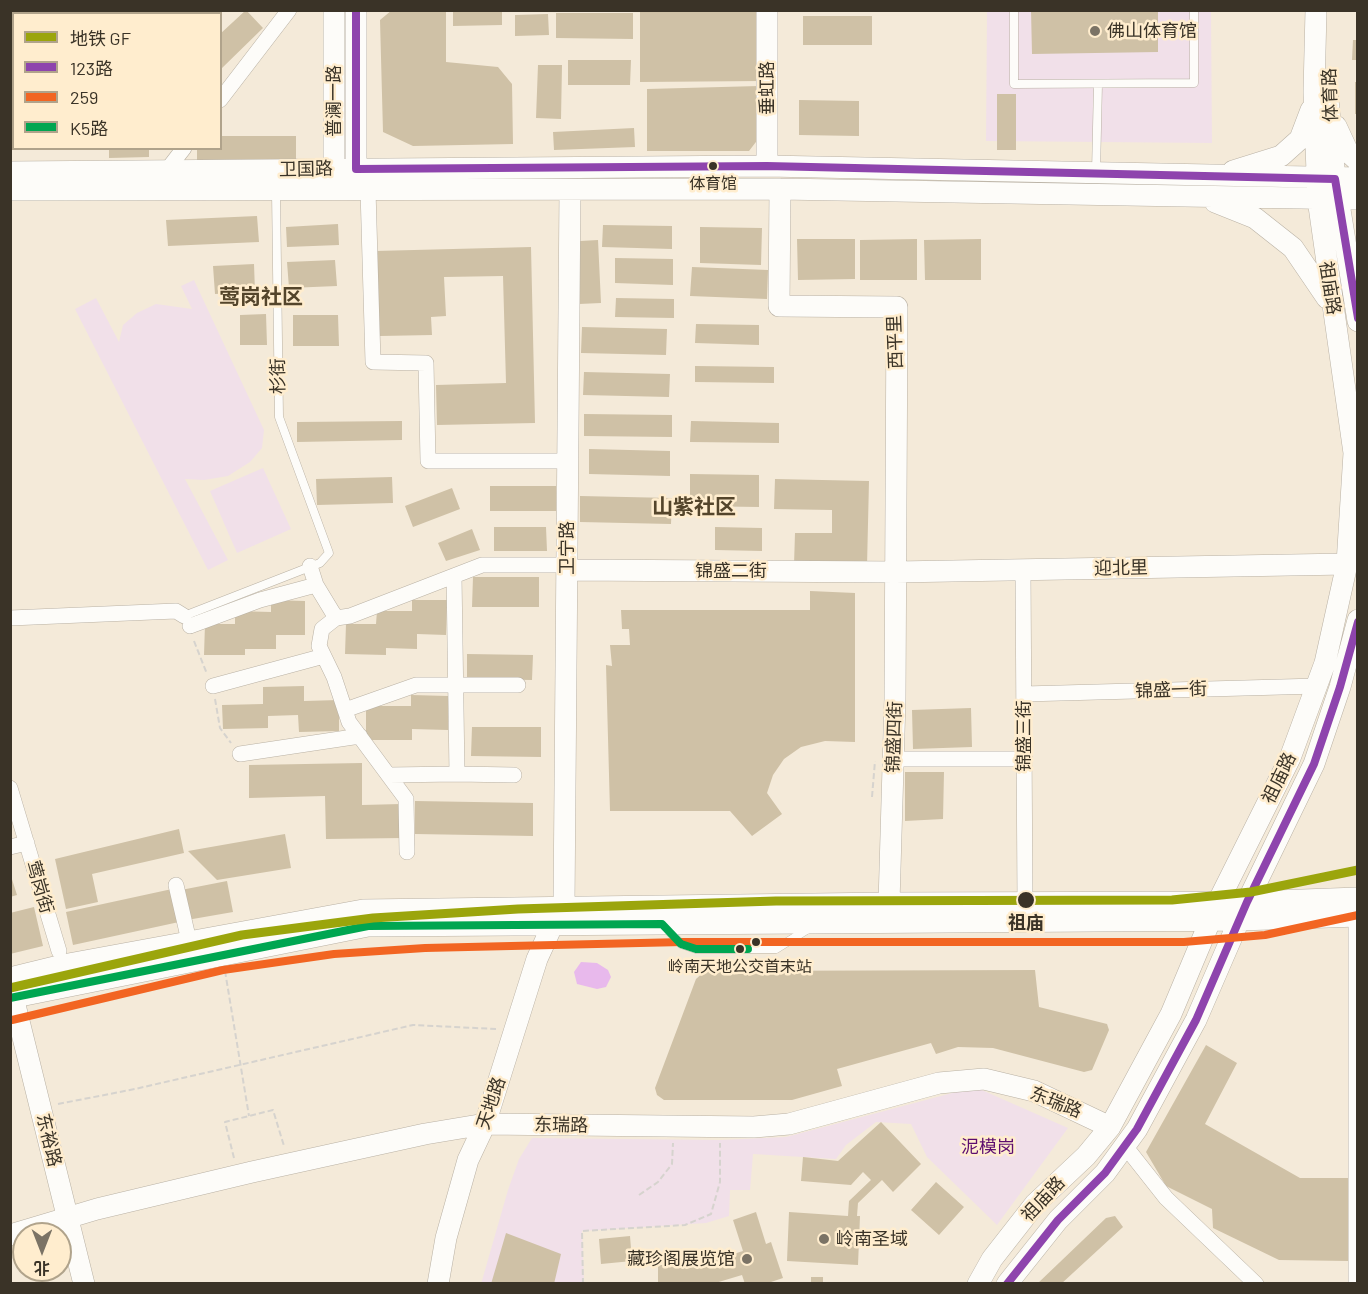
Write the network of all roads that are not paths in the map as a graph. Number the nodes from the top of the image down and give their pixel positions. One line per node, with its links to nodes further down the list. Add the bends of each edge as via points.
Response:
1 (289, 10): 11 (street)
2 (334, 10): 15 (main road, 普澜一路)
3 (356, 10): 16 (main road, 普澜一路)
4 (767, 10): 14 (main road, 垂虹路)
5 (1014, 10): 9 (lane, via 1014,84)
6 (1194, 10): 9 (lane, via 1194,83)
7 (1316, 10): 10 (main road, 体育路)
8 (1330, 10): 10 (main road, 体育路)
9 (1098, 84): 19 (lane)
10 (1319, 89): 13 (main road, via 1340,139); 20 (main road, via 1300,139 1281,156); 28 (main road, 体育路)
11 (222, 97)
12 (182, 150): 17 (street)
13 (1358, 161)
14 (767, 166): 16 (main road, 卫国路); 19 (main road, 卫国路)
15 (334, 169): 16 (main road, 卫国路); 17 (main road, 卫国路); 25 (main road, 普澜一路)
16 (356, 169): 25 (main road)
17 (167, 170): 18 (main road, 卫国路)
18 (10, 172)
19 (1096, 173): 20 (main road, 卫国路)
20 (1204, 176): 28 (main road, 卫国路)
21 (1358, 178): 28 (main road, 卫国路)
22 (780, 189): 27 (main road, 卫国路); 29 (main road, 卫国路); 39 (main road, 西平里, via 779,306 897,307)
23 (10, 190): 24 (main road, 卫国路)
24 (276, 190): 25 (main road, 卫国路); 36 (lane, 杉街, via 279,417 329,553 320,563)
25 (343, 190): 26 (main road, 卫国路)
26 (368, 190): 27 (main road, 卫国路); 34 (street, via 373,362 426,363 428,461)
27 (570, 190): 34 (main road, 卫宁路)
28 (1333, 191): 29 (main road, 卫国路); 31 (main road, 祖庙路); 32 (main road, 祖庙路)
29 (1204, 198): 32 (main road, via 1255,218 1293,248 1322,287)
30 (1358, 245): 31 (main road)
31 (1353, 292): 33 (main road, 祖庙路)
32 (1335, 314): 35 (main road, 祖庙路, via 1354,453)
33 (1358, 321)
34 (568, 461): 37 (main road, 卫宁路)
35 (1347, 564): 38 (main road, 迎北里); 50 (main road, 祖庙路)
36 (310, 566): 41 (street); 45 (lane)
37 (567, 568): 39 (main road, 锦盛二街); 40 (street, via 482,566); 70 (main road, 卫宁路)
38 (1023, 570): 39 (main road, 迎北里); 51 (street, 锦盛三街)
39 (896, 572): 55 (main road, 锦盛四街)
40 (454, 576): 43 (street); 47 (street)
41 (316, 585): 43 (street); 45 (street)
42 (10, 618): 45 (street, via 176,611)
43 (336, 618): 46 (street, via 322,628 319,646)
44 (1358, 620): 69 (main road, 祖庙路, via 1314,764)
45 (187, 621)
46 (324, 657): 49 (street); 52 (street)
47 (456, 684): 48 (street); 52 (street, via 416,685); 57 (street)
48 (518, 685)
49 (213, 686)
50 (1318, 686): 51 (street, 锦盛一街); 68 (main road, 祖庙路, via 1290,758)
51 (1024, 694): 56 (street, 锦盛三街)
52 (345, 710): 53 (street)
53 (360, 736): 54 (street); 58 (street)
54 (240, 754)
55 (893, 759): 56 (street); 65 (main road, 锦盛四街)
56 (1024, 759): 66 (street, 锦盛三街)
57 (458, 774): 58 (street); 59 (street)
58 (389, 775): 63 (street, via 406,799)
59 (514, 775)
60 (10, 788): 61 (street, 莺岗街)
61 (27, 843): 62 (street); 72 (street, 莺岗街)
62 (10, 847)
63 (407, 852)
64 (176, 885): 71 (street)
65 (889, 903): 66 (main road); 70 (main road)
66 (1025, 903): 68 (main road)
67 (1357, 910): 69 (main road); 84 (street)
68 (1214, 911): 69 (main road); 70 (main road, via 662,924); 75 (main road, 祖庙路, via 1171,1014)
69 (1244, 911): 76 (main road, 祖庙路, via 1196,1020)
70 (559, 915): 71 (main road, via 363,910); 73 (main road, via 368,926); 74 (main road, 天地路, via 537,959)
71 (189, 941): 73 (main road, via 63,965)
72 (59, 951)
73 (11, 991): 77 (main road, 东裕路)
74 (485, 1124): 75 (main road, 东瑞路, via 789,1124 939,1083 984,1079 1034,1091); 77 (main road, 东瑞路, via 252,1172); 80 (main road, 天地路, via 468,1160 446,1238)
75 (1110, 1127): 81 (main road, 祖庙路, via 1086,1156 1035,1204 992,1259)
76 (1125, 1146): 82 (main road, 祖庙路); 83 (street, via 1166,1198)
77 (67, 1219): 78 (main road, 东瑞路); 79 (main road, 东裕路)
78 (10, 1235)
79 (84, 1284)
80 (438, 1284)
81 (978, 1284)
82 (1007, 1284)
83 (1256, 1284)
84 (1356, 1284)

